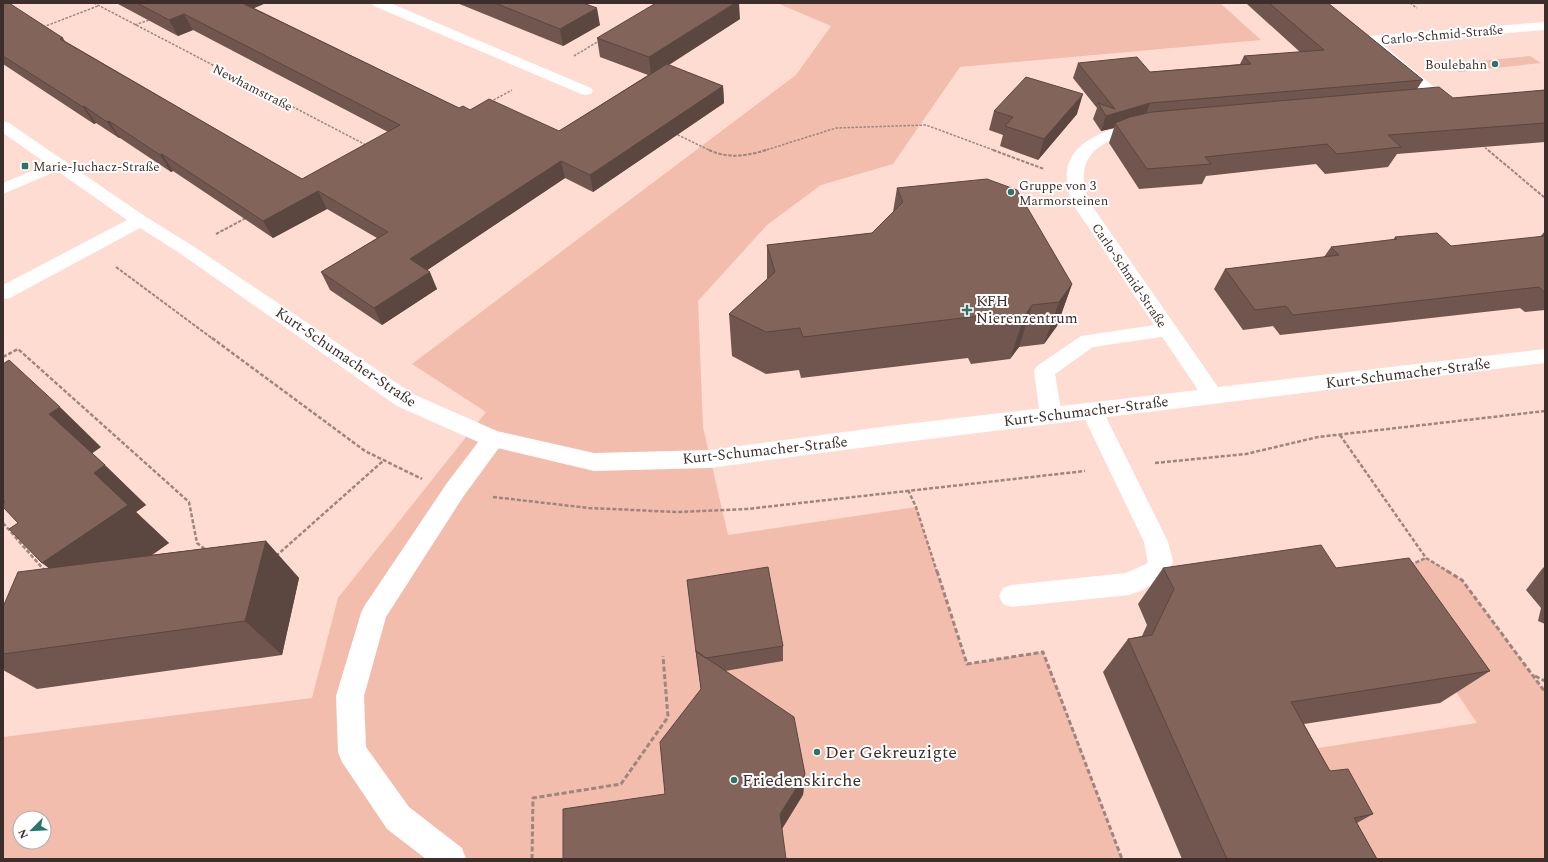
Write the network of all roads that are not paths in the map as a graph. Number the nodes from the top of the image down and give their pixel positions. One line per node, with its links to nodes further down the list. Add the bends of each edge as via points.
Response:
1 (379, 3): 3 (street)
2 (1542, 28): 4 (street, Carlo-Schmid-Straße, via 1369,40 1409,73 1449,100)
3 (586, 91)
4 (1422, 102)
5 (1160, 123): 11 (street, Carlo-Schmid-Straße, via 1112,133 1090,145 1076,161 1075,180 1081,203)
6 (3, 126): 7 (street, Kurt-Schumacher-Straße)
7 (60, 164): 8 (street); 9 (street, Kurt-Schumacher-Straße)
8 (3, 189)
9 (140, 221): 10 (street); 16 (street, Kurt-Schumacher-Straße, via 187,250 405,400)
10 (3, 293)
11 (1168, 330): 13 (street, Carlo-Schmid-Straße); 15 (street, via 1088,341 1044,371)
12 (1545, 356): 13 (street, Kurt-Schumacher-Straße)
13 (1214, 396): 14 (street, Kurt-Schumacher-Straße)
14 (1092, 411): 15 (street, Kurt-Schumacher-Straße); 17 (street, via 1156,542 1161,561 1158,570 1129,584)
15 (1051, 416): 16 (street, Kurt-Schumacher-Straße, via 710,459 594,462)
16 (493, 439): 18 (street, via 455,490 374,613 350,696 352,752 398,818)
17 (1012, 596)
18 (451, 859)

